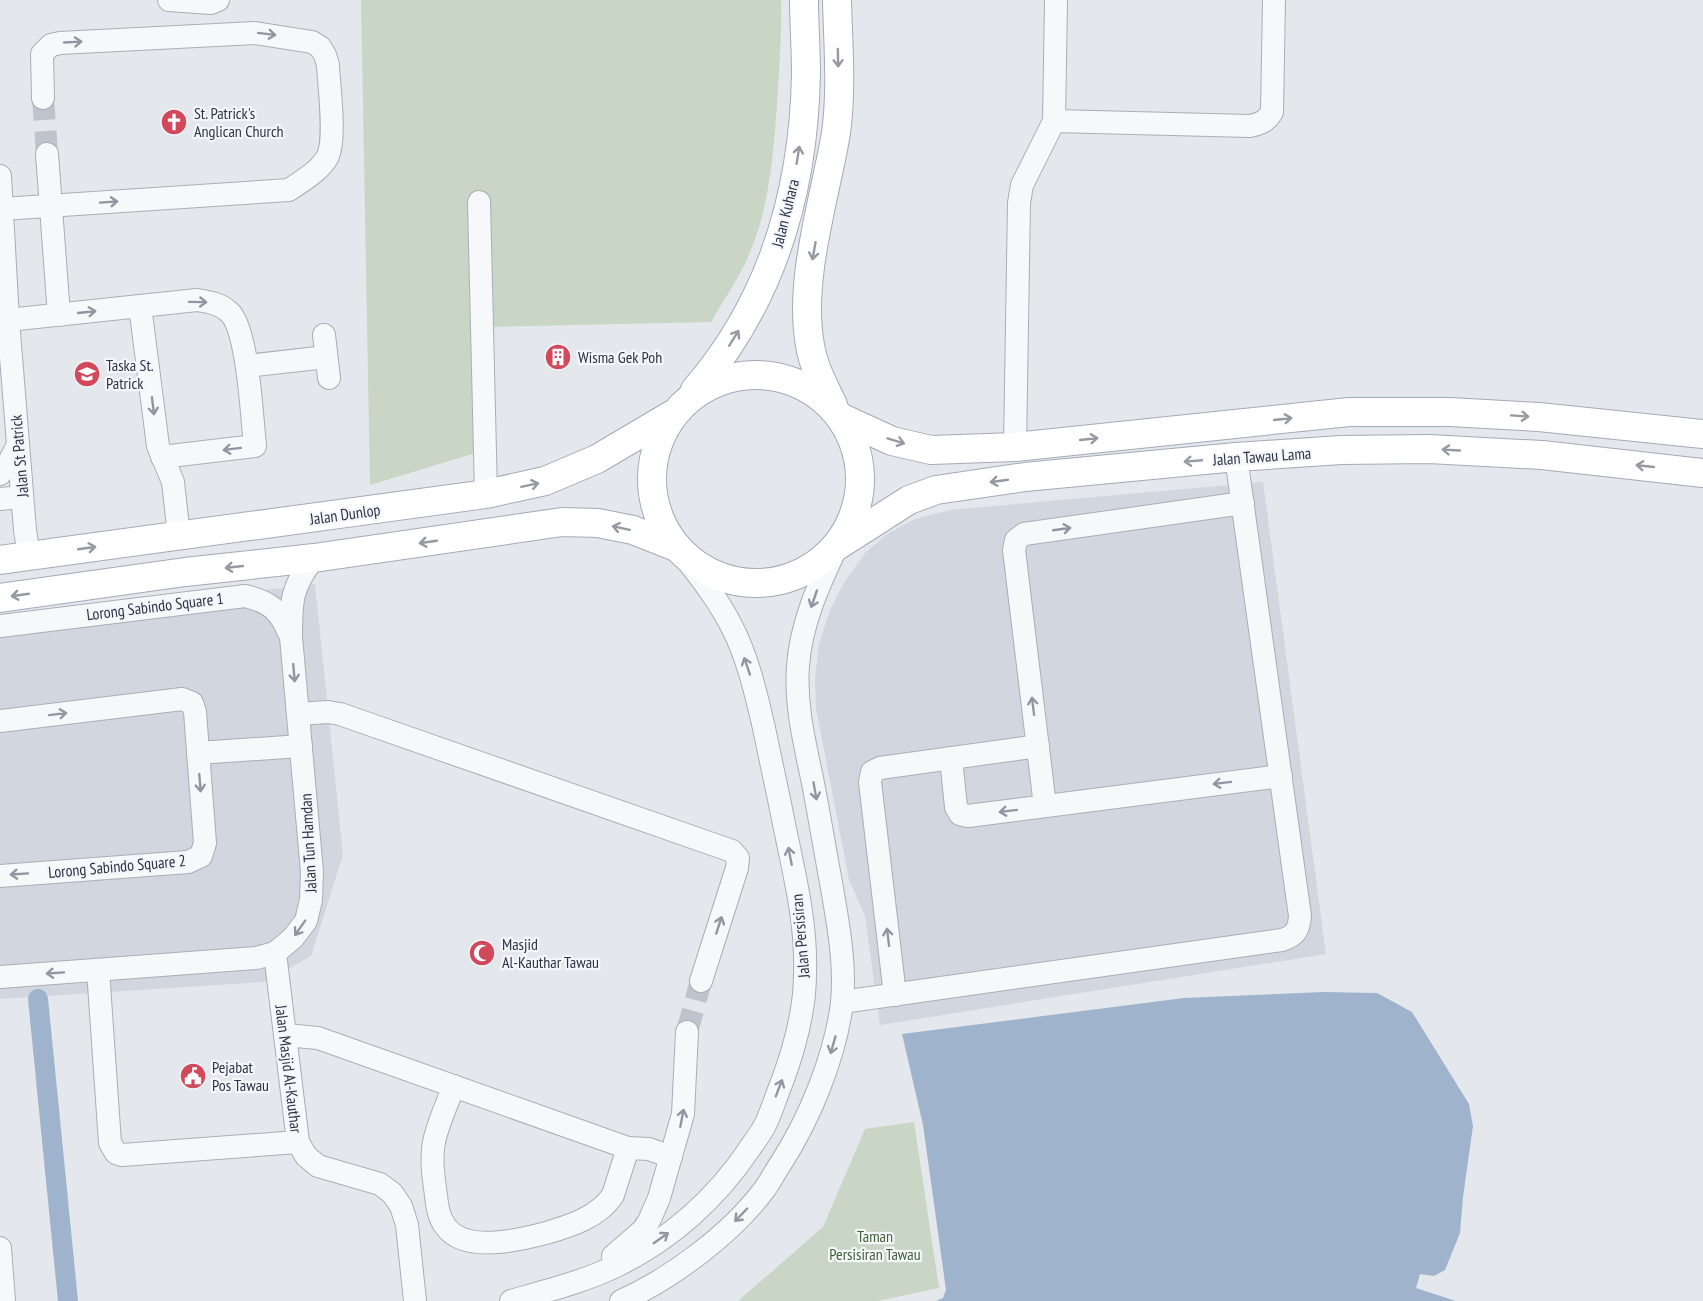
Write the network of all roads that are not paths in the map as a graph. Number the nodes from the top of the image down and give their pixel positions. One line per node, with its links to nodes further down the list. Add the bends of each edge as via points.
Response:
1 (169, 0): 2 (street)
2 (218, 0)
3 (804, 0): 19 (main road, Jalan Kuhara, one-way to 3, via 711,372 754,306 782,233 802,128 806,73)
4 (837, 0): 20 (main road, Jalan Kuhara, one-way to 20, via 836,130 806,316 810,347)
5 (1056, 0): 8 (street)
6 (1274, 0): 8 (street, via 1272,112 1259,124)
7 (43, 98): 12 (street, via 42,54 60,43 245,33 312,42 320,47 328,65 328,155 318,169 289,190)
8 (1054, 121): 23 (street, via 1022,185 1019,203)
9 (47, 153): 12 (street)
10 (0, 176): 13 (street, Jalan St Patrick)
11 (479, 202): 28 (street)
12 (50, 206): 13 (street); 15 (street)
13 (2, 209): 16 (street, Jalan St Patrick)
14 (140, 306): 15 (street, one-way to 14); 18 (street, one-way to 18, via 197,300 223,307 239,329); 24 (street, one-way to 24)
15 (59, 315): 16 (street)
16 (8, 320): 22 (street, Jalan St Patrick)
17 (326, 357): 18 (street)
18 (247, 366): 24 (street, one-way to 24, via 255,446)
19 (680, 407): 20 (main road, via 713,383 746,375 778,376 809,388); 28 (main road, Jalan Dunlop, one-way to 19, via 545,481 587,464); 33 (main road, via 659,438 651,466 652,495 660,523)
20 (838, 414): 23 (main road, Jalan Tawau Lama, one-way to 23, via 892,441 932,450); 32 (main road, via 857,449 862,483 855,516)
21 (1703, 434): 23 (main road, Jalan Tawau Lama, one-way to 21, via 1349,412 1528,416)
22 (18, 445): 27 (street); 29 (street, Jalan St Patrick)
23 (1015, 447)
24 (162, 457): 31 (street, via 173,482)
25 (1236, 457): 26 (main road, Jalan Tawau Lama, one-way to 25, via 1542,455 1429,448); 30 (street); 32 (main road, Jalan Tawau Lama, one-way to 32, via 1025,477 936,490 909,500)
26 (1703, 473)
27 (0, 474)
28 (486, 494): 31 (main road, Jalan Dunlop)
29 (11, 498): 34 (street, Jalan St Patrick)
30 (1243, 503): 44 (street, one-way to 30, via 1014,550 1016,540 1024,534); 47 (street)
31 (179, 536): 34 (main road, Jalan Dunlop, one-way to 31)
32 (837, 546): 33 (main road, via 811,568 779,581 744,583 711,574); 55 (street, one-way to 55, via 808,616 798,665 797,694 836,907)
33 (679, 551): 35 (main road, one-way to 35, via 633,530 598,522 562,522); 63 (street, Jalan Persisiran, one-way to 33, via 658,1241 690,1217 743,1159 765,1126 790,1060 804,1000 806,973 798,897 754,687 733,629 715,597)
34 (29, 556): 36 (main road, Jalan Dunlop); 37 (main road, via 56,573)
35 (314, 558): 37 (main road, one-way to 37); 40 (street, Jalan Tun Hamdan, via 294,588)
36 (0, 560)
37 (126, 580): 38 (main road, one-way to 38)
38 (0, 598)
39 (0, 626): 40 (street, Lorong Sabindo Square 1, via 245,596 273,606)
40 (291, 637): 41 (street, Jalan Tun Hamdan, one-way to 41)
41 (298, 714): 43 (street, Jalan Tun Hamdan); 53 (street, one-way to 41, via 737,868 738,858 732,851 340,714)
42 (0, 721): 45 (street, Lorong Sabindo Square 2, one-way to 45, via 182,699 192,703 195,712)
43 (301, 746): 45 (street); 50 (street, Jalan Tun Hamdan, one-way to 50, via 311,900 306,921)
44 (1038, 746): 46 (street); 48 (street)
45 (198, 753): 49 (street, Lorong Sabindo Square 2, one-way to 49, via 205,843 201,856 188,862)
46 (951, 758): 48 (street, one-way to 46, via 960,814); 54 (street, one-way to 46, via 870,777 880,768)
47 (1281, 776): 48 (street, one-way to 48); 54 (street, via 1300,916 1300,925 1290,938)
48 (1045, 806)
49 (0, 876)
50 (275, 953): 51 (street, via 256,958); 57 (street, Jalan Masjid Al-Kauthar)
51 (98, 970): 52 (street, one-way to 52); 59 (street, via 110,1143 116,1153)
52 (0, 977)
53 (701, 981)
54 (895, 995): 55 (street)
55 (842, 1002): 67 (street, one-way to 67, via 826,1069 797,1138 764,1191 739,1218 668,1276)
56 (687, 1032): 61 (street, one-way to 56, via 684,1114)
57 (285, 1035): 58 (street, via 318,1038); 59 (street, Jalan Masjid Al-Kauthar)
58 (454, 1086): 60 (street); 60 (street, via 434,1140 432,1162 439,1214 454,1236 463,1240 535,1236 583,1220 609,1202)
59 (298, 1142): 65 (street, Jalan Masjid Al-Kauthar, via 318,1166 380,1184 392,1193 401,1206 406,1225)
60 (628, 1148): 61 (street, via 649,1149)
61 (671, 1157): 63 (street, via 654,1212 643,1230)
62 (0, 1248): 64 (street)
63 (575, 1282): 66 (street, Jalan Persisiran)
64 (4, 1301)
65 (415, 1301)
66 (511, 1301)
67 (621, 1301)

